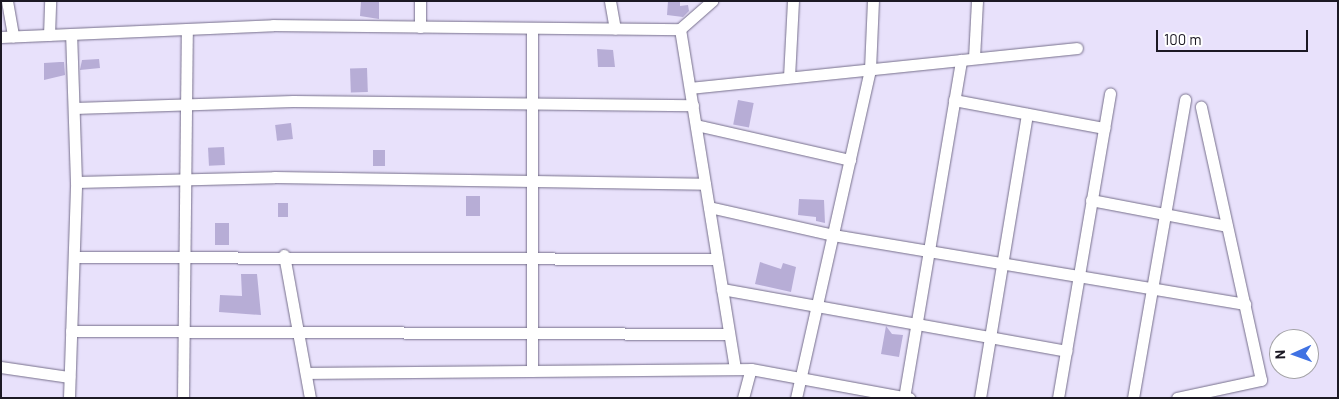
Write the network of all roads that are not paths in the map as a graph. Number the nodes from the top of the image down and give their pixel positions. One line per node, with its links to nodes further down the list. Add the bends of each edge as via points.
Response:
1 (8, 1): 16 (street)
2 (50, 1): 15 (street)
3 (420, 1): 9 (street)
4 (610, 1): 12 (street)
5 (712, 1): 13 (street)
6 (793, 1): 22 (street)
7 (873, 1): 21 (street)
8 (977, 1): 19 (street)
9 (420, 27): 10 (street); 11 (street)
10 (532, 28): 12 (street); 27 (street)
11 (187, 29): 14 (street); 28 (street)
12 (615, 29): 13 (street)
13 (680, 29): 23 (street)
14 (71, 34): 15 (street); 31 (street)
15 (49, 35): 16 (street)
16 (13, 36): 17 (street)
17 (1, 37)
18 (1077, 48): 19 (street)
19 (974, 58): 20 (street)
20 (961, 60): 21 (street); 25 (street)
21 (870, 69): 22 (street); 35 (street)
22 (789, 78): 23 (street)
23 (690, 88): 29 (street)
24 (1110, 93): 34 (street)
25 (954, 100): 32 (street); 45 (street)
26 (1185, 100): 42 (street)
27 (532, 103): 28 (street); 29 (street); 37 (street)
28 (186, 104): 31 (street); 36 (street)
29 (693, 105): 33 (street)
30 (1201, 106): 43 (street)
31 (74, 108): 38 (street)
32 (1027, 114): 34 (street); 51 (street)
33 (696, 126): 35 (street); 39 (street)
34 (1104, 128): 40 (street)
35 (850, 160): 44 (street)
36 (186, 180): 37 (street); 38 (street); 47 (street)
37 (533, 181): 39 (street); 49 (street)
38 (76, 182): 48 (street)
39 (705, 184): 41 (street)
40 (1091, 200): 42 (street); 52 (street)
41 (709, 208): 44 (street); 50 (street)
42 (1165, 214): 43 (street); 54 (street)
43 (1227, 226): 55 (street)
44 (833, 235): 45 (street); 56 (street)
45 (928, 251): 51 (street); 57 (street)
46 (284, 254): 47 (street); 49 (street); 60 (street)
47 (185, 256): 48 (street); 59 (street)
48 (74, 257): 58 (street)
49 (532, 257): 50 (street); 61 (street)
50 (717, 259): 53 (street)
51 (1002, 264): 52 (street); 63 (street)
52 (1078, 276): 54 (street); 64 (street)
53 (722, 289): 56 (street); 62 (street)
54 (1152, 289): 55 (street); 80 (street)
55 (1245, 304): 81 (street, via 1261,380)
56 (816, 308): 57 (street); 71 (street)
57 (916, 325): 63 (street); 72 (street)
58 (71, 331): 59 (street); 70 (street)
59 (184, 332): 60 (street); 74 (street)
60 (298, 333): 61 (street); 69 (street)
61 (532, 334): 62 (street); 68 (street)
62 (729, 334): 66 (street)
63 (990, 338): 64 (street); 78 (street)
64 (1066, 351): 79 (street)
65 (1, 368): 70 (street)
66 (735, 369): 67 (street); 68 (street)
67 (751, 369): 71 (street); 76 (street)
68 (532, 371): 69 (street)
69 (306, 373): 75 (street)
70 (69, 377): 73 (street)
71 (800, 378): 72 (street); 77 (street)
72 (905, 397)
73 (68, 398)
74 (183, 398)
75 (310, 398)
76 (743, 398)
77 (796, 398)
78 (980, 398)
79 (1058, 398)
80 (1133, 398)
81 (1177, 398)

